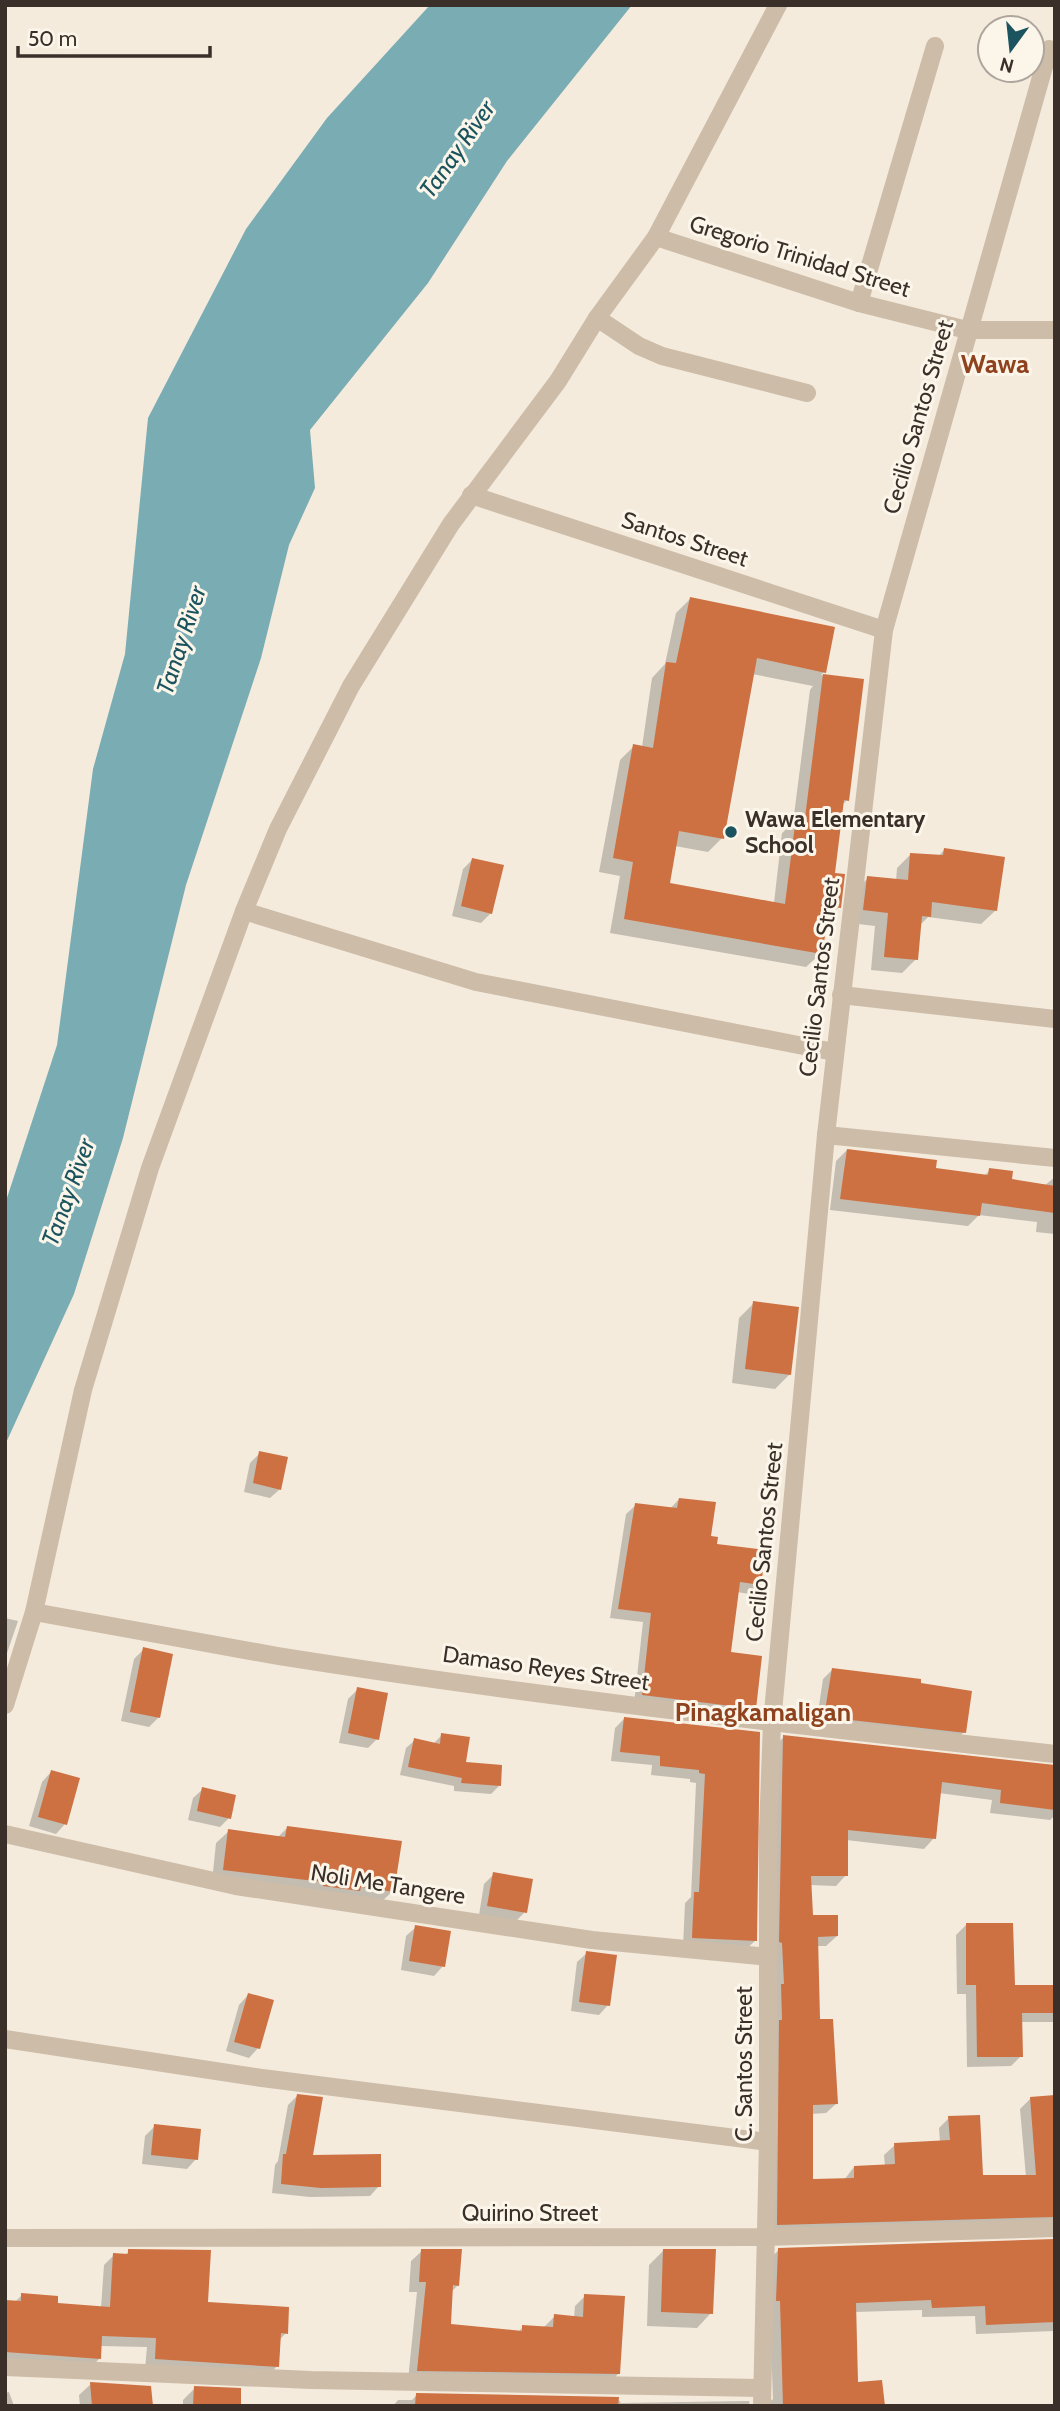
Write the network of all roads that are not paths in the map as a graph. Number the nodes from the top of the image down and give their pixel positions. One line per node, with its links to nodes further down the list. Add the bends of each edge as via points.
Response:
1 (778, 5): 4 (street)
2 (935, 46): 5 (street)
3 (1049, 49): 7 (street, Cecilio Santos Street)
4 (656, 237): 5 (street, Gregorio Trinidad Street); 6 (street)
5 (859, 303): 7 (street, Gregorio Trinidad Street)
6 (597, 318): 9 (street, via 662,356); 10 (street, via 558,381)
7 (967, 330): 8 (street, Gregorio Trinidad Street); 11 (street, Cecilio Santos Street)
8 (1055, 330)
9 (807, 393)
10 (471, 495): 11 (street, Santos Street); 12 (street, via 351,687 292,800)
11 (884, 631): 13 (street, Cecilio Santos Street)
12 (244, 911): 15 (street, via 476,982); 18 (street, via 150,1168 87,1377)
13 (841, 995): 14 (street); 15 (street, Cecilio Santos Street)
14 (1055, 1019)
15 (834, 1052): 16 (street, Cecilio Santos Street)
16 (826, 1135): 17 (street); 20 (street, Cecilio Santos Street)
17 (1055, 1158)
18 (34, 1612): 19 (street); 20 (street, Damaso Reyes Street, via 298,1658)
19 (5, 1705)
20 (772, 1723): 21 (street, Damaso Reyes Street); 23 (street, C. Santos Street)
21 (1055, 1754)
22 (5, 1834): 23 (street, Noli Me Tangere, via 236,1886 592,1940)
23 (769, 1957): 25 (street, C. Santos Street)
24 (5, 2039): 25 (street, via 289,2081)
25 (768, 2142): 27 (street, C. Santos Street)
26 (1055, 2228): 27 (street, Quirino Street)
27 (764, 2237): 28 (street, Quirino Street); 30 (street, C. Santos Street)
28 (5, 2238)
29 (5, 2367): 30 (street)
30 (762, 2397)

